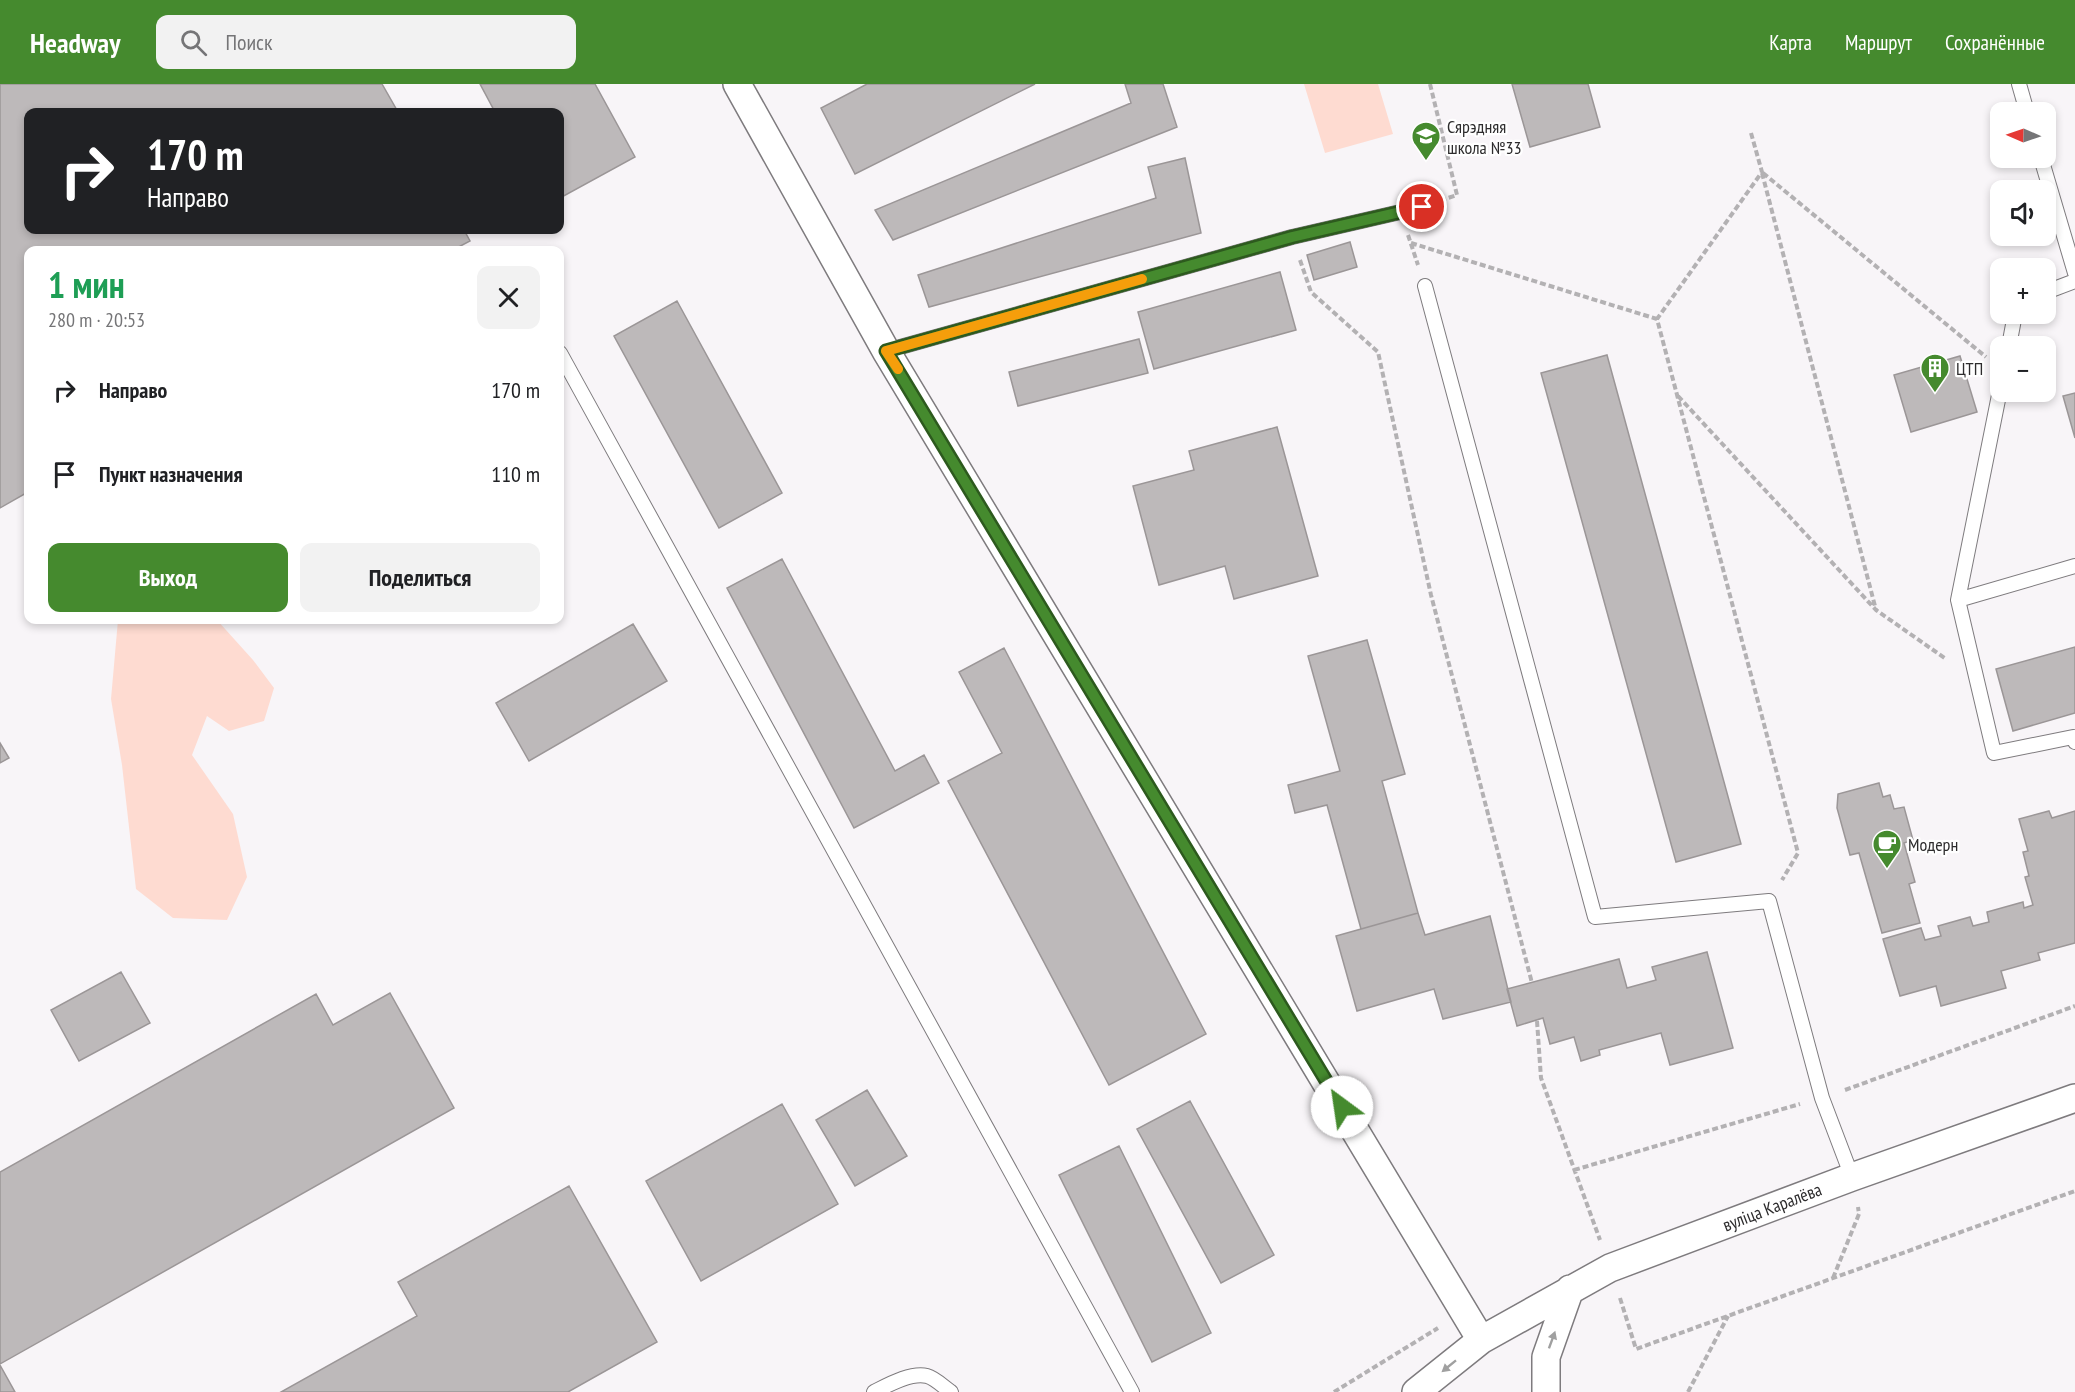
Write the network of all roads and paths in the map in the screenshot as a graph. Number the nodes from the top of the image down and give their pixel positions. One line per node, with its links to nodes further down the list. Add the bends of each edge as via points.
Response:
1 (736, 84): 17 (street)
2 (1430, 84): 8 (path, via 1457,195)
3 (2019, 84): 4 (lane)
4 (2024, 102)
5 (1751, 133): 7 (path)
6 (2044, 168): 12 (lane)
7 (1762, 172): 16 (path); 18 (path); 24 (path)
8 (1422, 207): 9 (lane)
9 (1401, 212): 10 (lane); 11 (path)
10 (1292, 237): 17 (lane); 28 (path, via 1311,292 1377,352 1431,595)
11 (1411, 243): 14 (path); 16 (path)
12 (2075, 273)
13 (2075, 281): 15 (lane)
14 (1425, 286): 27 (lane, via 1595,917)
15 (2056, 288)
16 (1657, 319): 20 (path)
17 (886, 351): 33 (street)
18 (1990, 359)
19 (564, 360): 38 (lane)
20 (1677, 396): 24 (path); 27 (path, via 1798,853)
21 (1998, 402): 23 (lane)
22 (2075, 566): 23 (lane)
23 (1959, 600): 25 (lane)
24 (1876, 610): 25 (path)
25 (1977, 680): 26 (lane, via 1994,753 2073,737)
26 (2075, 742)
27 (1769, 901): 30 (lane, via 1822,1098)
28 (1532, 983)
29 (2075, 1098): 30 (street, вуліца Каралёва)
30 (1852, 1177): 31 (path, via 1859,1214); 32 (street, вуліца Каралёва, via 1610,1268)
31 (1832, 1278)
32 (1570, 1289): 35 (street, вуліца Каралёва); 41 (street, one-way to 32, via 1546,1357)
33 (1465, 1311): 35 (street); 39 (path)
34 (1728, 1316): 42 (path)
35 (1481, 1340): 40 (street, вуліца Каралёва, one-way to 40)
36 (874, 1392): 37 (lane, via 910,1377 928,1376)
37 (951, 1392)
38 (1132, 1392)
39 (1334, 1392)
40 (1416, 1392)
41 (1546, 1392)
42 (1688, 1392)

